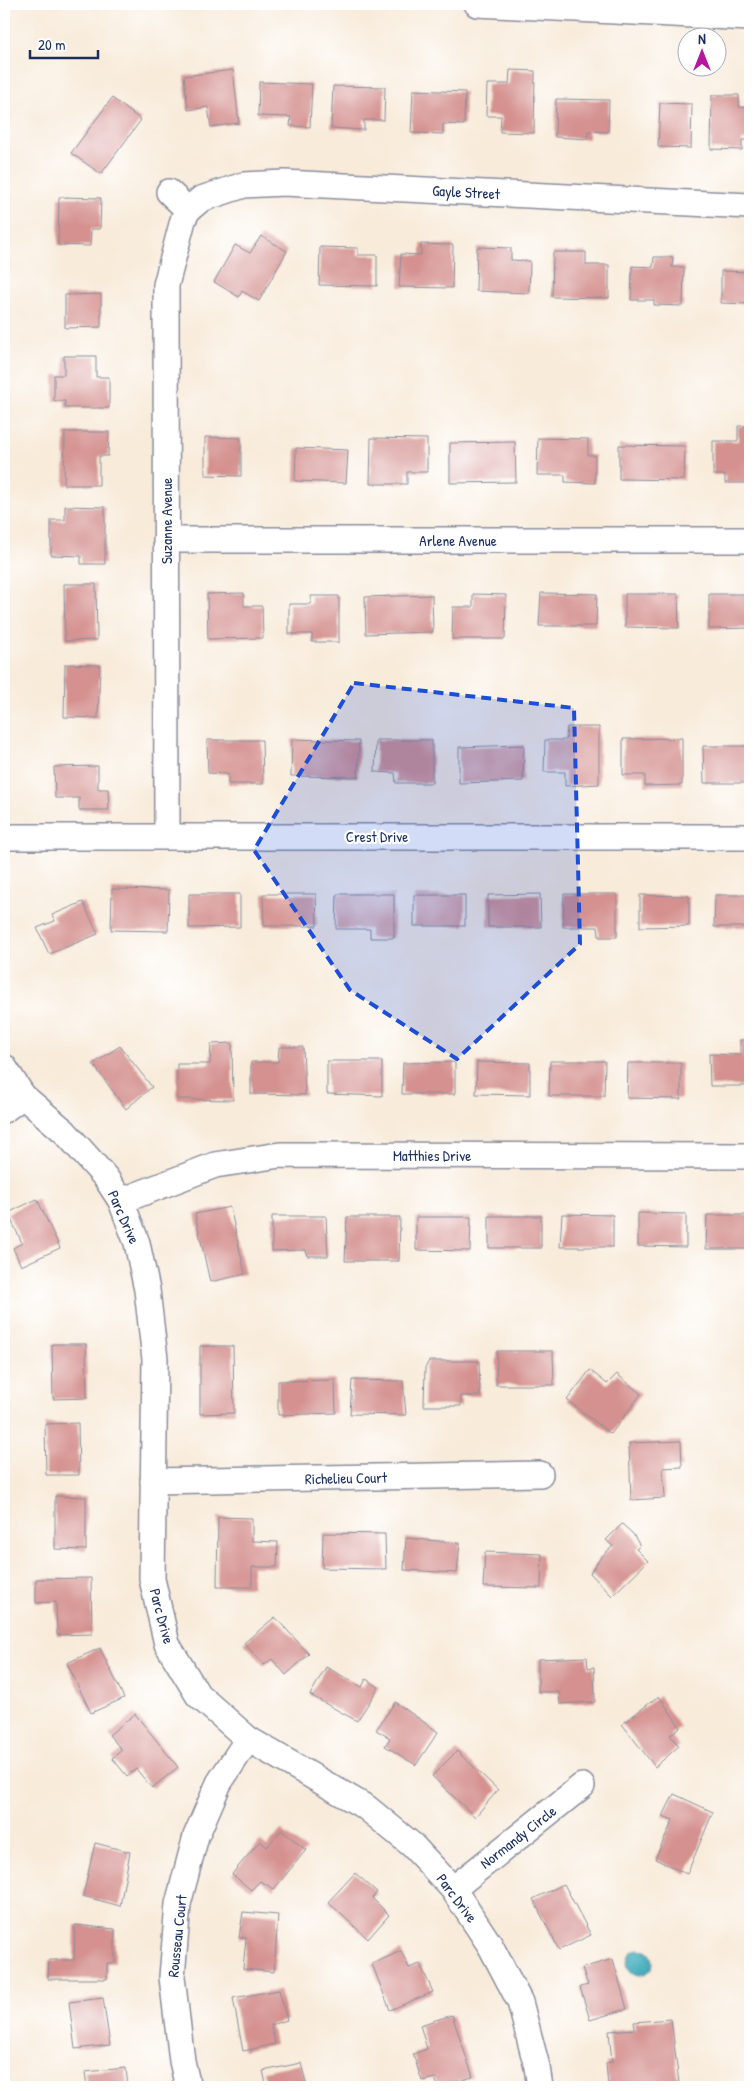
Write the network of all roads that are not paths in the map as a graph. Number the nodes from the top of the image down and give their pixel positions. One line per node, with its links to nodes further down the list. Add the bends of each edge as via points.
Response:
1 (478, 4): 2 (street)
2 (750, 18)
3 (169, 192): 5 (street)
4 (750, 206): 5 (street, Gayle Street, via 284,183 244,184 201,199)
5 (188, 210): 6 (street, Suzanne Avenue, via 166,285)
6 (166, 540): 7 (street, Arlene Avenue); 8 (street, Suzanne Avenue)
7 (750, 540)
8 (167, 836): 9 (street, Crest Drive); 10 (street, Crest Drive)
9 (4, 837)
10 (750, 837)
11 (4, 1067): 12 (street, Parc Drive)
12 (14, 1103): 14 (street, Parc Drive, via 65,1132 106,1178)
13 (750, 1156): 14 (street, Matthies Drive, via 280,1155 215,1165)
14 (121, 1201): 16 (street, Parc Drive, via 137,1243 148,1290 154,1359)
15 (540, 1474): 16 (street, Richelieu Court)
16 (153, 1481): 17 (street, Parc Drive, via 152,1579 167,1644 198,1695)
17 (248, 1739): 19 (street, Parc Drive, via 367,1808 412,1845); 20 (street, Rousseau Court, via 219,1783 196,1836 178,1904 172,1978)
18 (582, 1786): 19 (street, Normandy Circle)
19 (454, 1889): 21 (street, Parc Drive, via 490,1945 520,2002)
20 (188, 2087)
21 (540, 2087)

